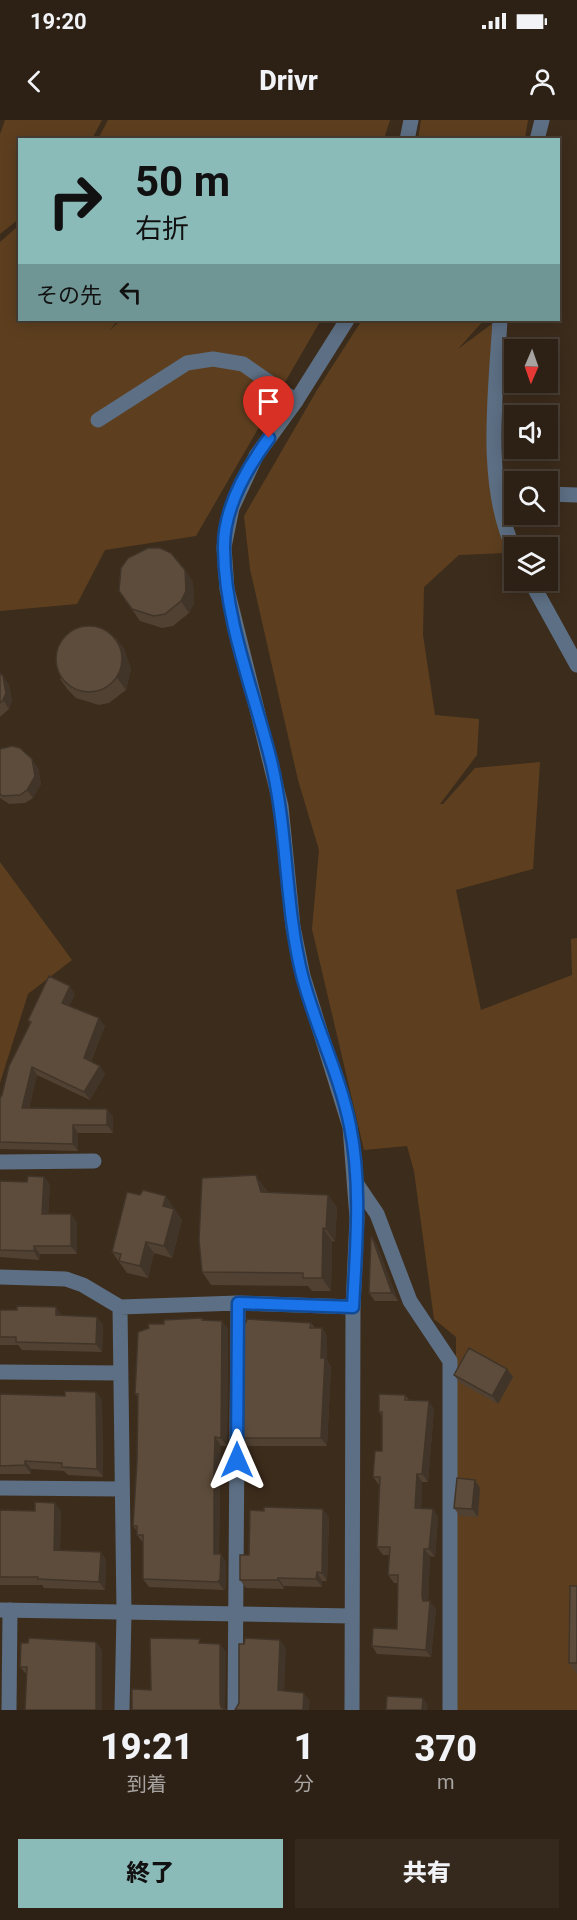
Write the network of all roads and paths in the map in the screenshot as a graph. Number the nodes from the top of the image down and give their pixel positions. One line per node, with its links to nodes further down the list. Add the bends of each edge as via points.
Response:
1 (411, 120): 3 (street)
2 (543, 120): 4 (street)
3 (407, 138)
4 (538, 138)
5 (346, 321): 7 (street)
6 (500, 321): 9 (street, via 494,449)
7 (296, 401): 8 (street, via 243,364 213,359 187,363); 16 (street, via 256,456 232,508 224,547 227,589 281,806 293,927 303,976 350,1127)
8 (98, 420)
9 (504, 483)
10 (558, 494): 11 (street)
11 (577, 495)
12 (536, 591): 13 (street)
13 (577, 665)
14 (94, 1161): 15 (street)
15 (0, 1162)
16 (356, 1183): 20 (street); 33 (street, via 377,1214 410,1301 450,1361)
17 (0, 1277): 19 (street, via 66,1279)
18 (238, 1303): 19 (street); 20 (street); 27 (street)
19 (120, 1307): 22 (street)
20 (353, 1307): 28 (street)
21 (0, 1372): 22 (street)
22 (121, 1373): 24 (street)
23 (0, 1488): 24 (street)
24 (122, 1489): 26 (street)
25 (5, 1610): 26 (street); 29 (street)
26 (124, 1612): 27 (street); 30 (street)
27 (235, 1616): 28 (street); 31 (street)
28 (352, 1616): 32 (street)
29 (9, 1710)
30 (122, 1710)
31 (235, 1710)
32 (352, 1710)
33 (450, 1710)

